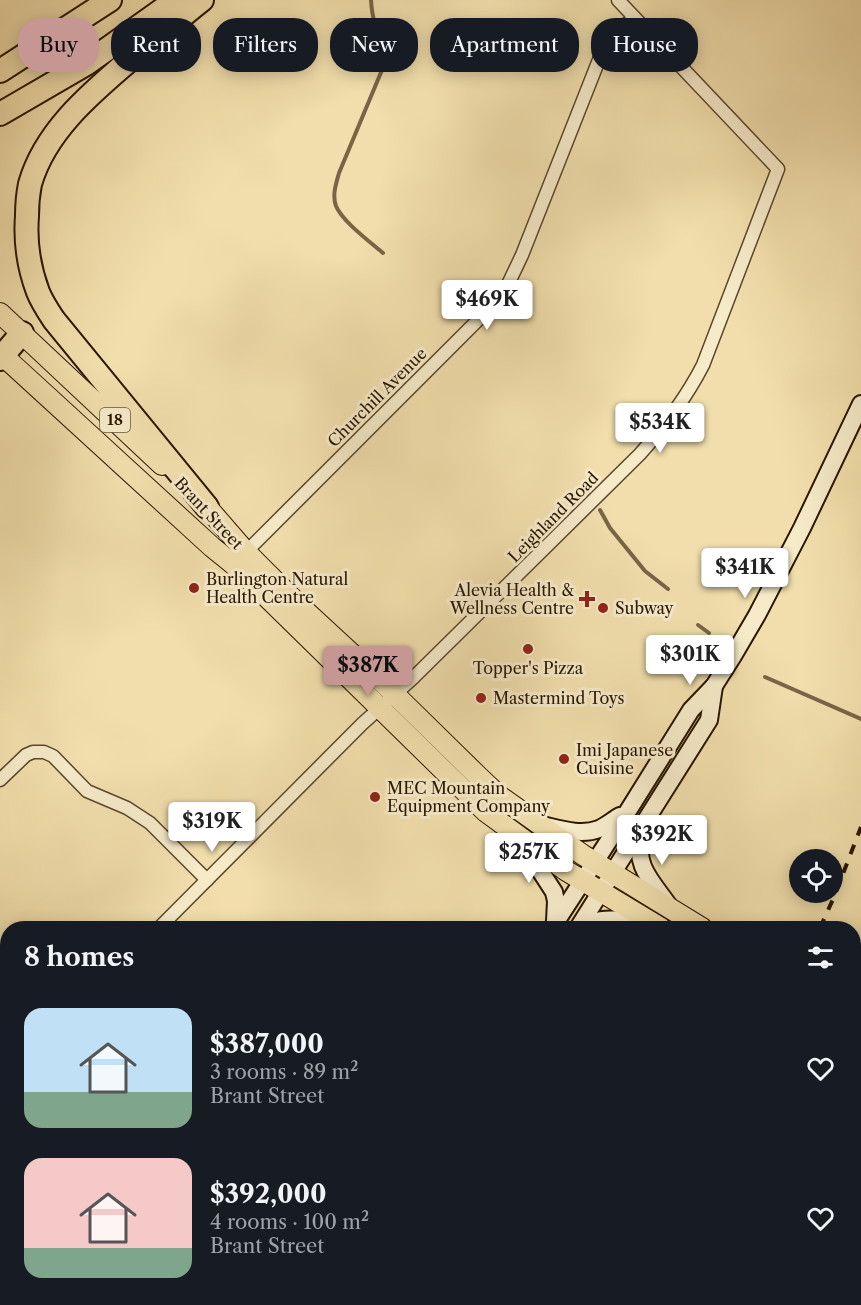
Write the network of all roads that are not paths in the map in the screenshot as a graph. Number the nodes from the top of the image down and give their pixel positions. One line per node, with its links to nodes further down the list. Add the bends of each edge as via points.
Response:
1 (110, 0): 6 (highway)
2 (176, 0): 9 (highway, via 86,64)
3 (202, 0): 14 (highway, via 100,85 56,133 30,185 26,232 33,277 54,320)
4 (618, 0): 5 (street)
5 (634, 18)
6 (0, 71)
7 (594, 72): 15 (street, Churchill Avenue, via 503,295)
8 (686, 72): 17 (street, Leighland Road, via 778,169 703,365 677,410 640,454)
9 (0, 114)
10 (0, 313): 11 (main road, Brant Street / 18)
11 (22, 333): 12 (highway); 14 (main road, Brant Street / 18)
12 (1, 356): 15 (main road, Brant Street / 18, via 212,547)
13 (861, 404): 16 (main road, via 757,615)
14 (207, 507): 15 (main road, Brant Street / 18)
15 (240, 558): 17 (main road, Brant Street / 18, via 299,605); 18 (main road, Brant Street / 18)
16 (714, 686): 20 (main road, via 690,710); 21 (main road, via 709,720)
17 (395, 694): 18 (street, Leighland Road); 22 (main road, Brant Street / 18, via 498,795)
18 (379, 708): 23 (main road, Brant Street / 18, via 486,812); 26 (street, Leighland Road)
19 (0, 780): 26 (street, via 26,755 44,752 53,756 87,791 150,823)
20 (628, 811): 22 (main road, via 592,831); 24 (main road)
21 (646, 822): 25 (main road); 29 (main road, via 639,843 640,861)
22 (538, 824): 24 (main road, Brant Street / 18)
23 (524, 841): 27 (main road, Brant Street / 18); 31 (main road, via 554,892)
24 (594, 862): 25 (main road, Brant Street / 18); 27 (main road)
25 (613, 874): 28 (main road); 29 (main road, Brant Street / 18)
26 (207, 880): 30 (street, Leighland Road)
27 (582, 880): 28 (main road, Brant Street / 18); 32 (main road)
28 (601, 892): 33 (main road); 36 (main road, Brant Street / 18)
29 (671, 910): 37 (main road, Brant Street / 18)
30 (166, 921)
31 (554, 921)
32 (556, 921)
33 (582, 921)
34 (598, 921): 35 (main road)
35 (625, 921)
36 (649, 921)
37 (690, 921)

